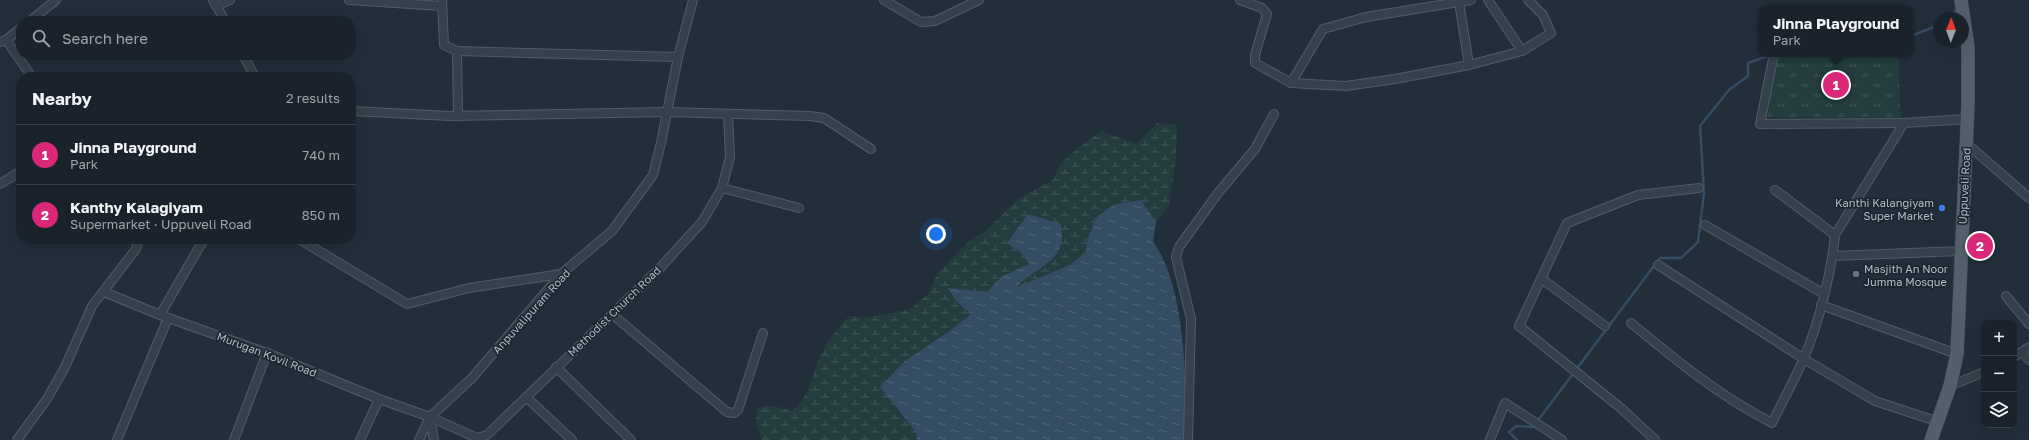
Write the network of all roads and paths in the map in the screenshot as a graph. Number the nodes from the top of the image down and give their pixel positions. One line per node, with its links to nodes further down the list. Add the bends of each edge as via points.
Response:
1 (56, 0): 15 (street)
2 (230, 0): 13 (street)
3 (349, 0): 14 (street)
4 (693, 0): 22 (street, Anpuvalipuram Road)
5 (884, 0): 6 (street, via 921,22 935,21)
6 (979, 0)
7 (1240, 0): 29 (street, via 1262,8 1267,14 1255,63)
8 (1471, 0): 12 (street)
9 (1488, 0): 20 (street)
10 (1528, 0): 20 (street, via 1543,15 1551,33)
11 (1961, 0): 35 (main road, Uppuveli Road, via 1968,47)
12 (1459, 2): 26 (street); 29 (street, via 1366,17 1323,29)
13 (214, 3): 16 (street)
14 (442, 3): 19 (street, via 444,45)
15 (36, 16)
16 (222, 16)
17 (16, 32): 18 (street)
18 (3, 41): 21 (street)
19 (456, 51): 22 (street); 34 (street)
20 (1522, 51): 26 (street)
21 (16, 57)
22 (678, 57): 31 (street, Anpuvalipuram Road)
23 (1773, 57): 36 (street, via 1760,124)
24 (18, 60): 27 (street)
25 (246, 60): 28 (street)
26 (1469, 65): 29 (street, via 1346,86)
27 (28, 72)
28 (252, 72)
29 (1291, 84)
30 (356, 111): 34 (street)
31 (667, 112): 32 (street); 34 (street); 54 (street, Anpuvalipuram Road, via 653,175 612,231)
32 (728, 114): 38 (street, via 824,118); 41 (street, Methodist Church Road, via 730,156)
33 (1274, 114): 90 (street, via 1255,149 1218,193 1179,247 1176,257 1191,318)
34 (458, 116)
35 (1968, 119): 36 (street); 37 (main road, Uppuveli Road)
36 (1904, 123): 47 (street)
37 (1966, 143): 44 (street); 51 (main road, Uppuveli Road)
38 (871, 149)
39 (16, 174): 40 (street)
40 (0, 184)
41 (722, 188): 45 (street); 60 (street, Methodist Church Road, via 702,222 658,270)
42 (1699, 188): 55 (street, via 1638,195 1567,223)
43 (1775, 190): 47 (street)
44 (2029, 198)
45 (799, 208)
46 (1705, 225): 57 (street)
47 (1835, 235): 52 (street)
48 (138, 244): 56 (street)
49 (201, 244): 61 (street)
50 (307, 244): 54 (street, via 407,304 469,288)
51 (1960, 251): 52 (street); 70 (main road, Uppuveli Road)
52 (1833, 256): 57 (street)
53 (1658, 265): 72 (street)
54 (561, 274): 79 (street, Anpuvalipuram Road, via 472,378)
55 (1542, 279): 65 (street); 93 (street, via 1519,326 1576,371)
56 (104, 292): 61 (street, Murugan Kovil Road); 82 (street, via 92,306 66,367 47,399)
57 (1824, 294): 59 (street)
58 (2006, 296): 64 (street)
59 (1821, 305): 70 (street); 72 (street)
60 (612, 314): 66 (street, via 727,412 734,413 738,410); 74 (street, Methodist Church Road)
61 (160, 315): 62 (street, Murugan Kovil Road)
62 (168, 318): 69 (street, Murugan Kovil Road); 83 (street)
63 (1631, 323): 72 (street, via 1741,408 1772,423)
64 (2029, 324)
65 (1605, 326)
66 (763, 333)
67 (2029, 346): 68 (street)
68 (2022, 352): 71 (street); 73 (street)
69 (267, 353): 78 (street, Murugan Kovil Road); 84 (street)
70 (1957, 354): 76 (main road, Uppuveli Road)
71 (2016, 356)
72 (1804, 359): 80 (street, via 1875,402)
73 (2029, 360)
74 (556, 367): 77 (street, Methodist Church Road); 89 (street)
75 (1981, 373): 76 (street)
76 (1950, 386): 80 (main road, Uppuveli Road)
77 (526, 397): 81 (street, Methodist Church Road); 88 (street)
78 (379, 399): 79 (street, Murugan Kovil Road); 85 (street)
79 (430, 417): 81 (street, Methodist Church Road, via 477,438); 86 (street); 87 (street)
80 (1939, 422): 94 (main road, Uppuveli Road)
81 (489, 438)
82 (17, 440)
83 (117, 440)
84 (234, 440)
85 (360, 440)
86 (419, 440)
87 (434, 440)
88 (572, 440)
89 (631, 440)
90 (1188, 440)
91 (1490, 440): 92 (street, via 1505,403)
92 (1562, 440)
93 (1655, 440)
94 (1931, 440)

